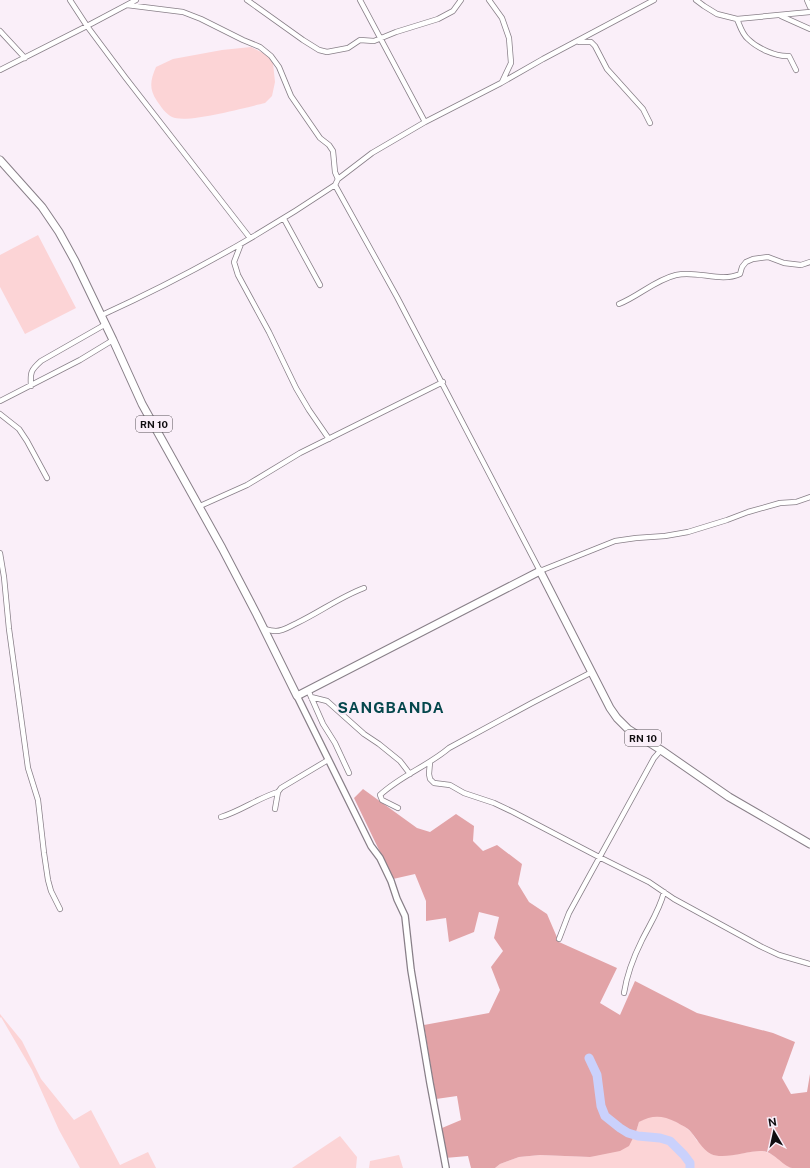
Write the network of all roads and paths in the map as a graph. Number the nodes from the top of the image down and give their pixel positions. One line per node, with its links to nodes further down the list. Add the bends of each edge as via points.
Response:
1 (70, 0): 15 (street)
2 (136, 0): 10 (street)
3 (247, 0): 18 (street, via 319,50 326,52 348,48 360,40)
4 (360, 0): 18 (street)
5 (461, 0): 18 (street, via 446,16)
6 (489, 0): 23 (street, via 502,18 508,35 511,63)
7 (654, 0): 19 (street)
8 (696, 0): 14 (street, via 717,14)
9 (807, 0): 11 (street)
10 (126, 5): 15 (street); 27 (street, via 183,12 260,47 271,56 279,67 290,96 320,138 333,151)
11 (810, 7)
12 (810, 12): 13 (street)
13 (780, 16): 14 (street); 16 (street)
14 (737, 19): 22 (street, via 748,39 769,52 789,56)
15 (87, 26): 20 (street); 30 (street)
16 (810, 29)
17 (0, 31): 20 (street)
18 (380, 39): 24 (street)
19 (577, 42): 23 (street); 25 (street, via 590,42 595,46 608,69 643,109)
20 (25, 58): 21 (street)
21 (0, 70)
22 (796, 70)
23 (501, 83): 24 (street)
24 (425, 122): 27 (street, via 372,153)
25 (650, 123)
26 (0, 160): 35 (main road, RN 10, via 42,207 59,232)
27 (338, 179): 28 (street)
28 (335, 185): 29 (street); 38 (street)
29 (284, 219): 30 (street); 33 (street)
30 (250, 238): 31 (street)
31 (241, 244): 35 (street, via 149,294); 42 (street, via 234,262 238,274 308,410)
32 (810, 262): 34 (street, via 801,265 784,263 768,257 746,262 740,274 733,277 688,273 676,275)
33 (320, 285)
34 (619, 304)
35 (102, 315): 36 (main road, RN 10)
36 (106, 324): 37 (main road, RN 10); 39 (street, via 41,361 32,369)
37 (114, 340): 39 (street); 45 (main road, RN 10, via 142,404)
38 (443, 382): 42 (street); 47 (street)
39 (31, 386): 40 (street)
40 (0, 401)
41 (0, 414): 43 (street, via 19,429 28,441)
42 (329, 439): 45 (street, via 247,485)
43 (47, 478)
44 (810, 497): 47 (street, via 748,512 688,532 615,541)
45 (200, 506): 50 (main road, RN 10)
46 (0, 553): 48 (street)
47 (540, 571): 51 (main road, RN 10); 52 (main road)
48 (2, 578): 66 (street, via 28,768 38,800 48,880)
49 (364, 588): 50 (street, via 286,628 278,631)
50 (264, 629): 53 (main road, RN 10)
51 (592, 672): 54 (main road, RN 10, via 617,718 628,729); 56 (street, via 465,739)
52 (310, 694): 53 (main road); 57 (street); 58 (street, via 327,701 364,734 400,761)
53 (297, 696): 55 (street)
54 (661, 750): 63 (main road, RN 10, via 729,797); 64 (street, via 654,758)
55 (328, 760): 59 (street); 70 (street, via 368,840 380,858 405,916 411,970)
56 (430, 762): 58 (street); 64 (street, via 429,774 434,783 450,785 464,793 494,803)
57 (349, 773)
58 (410, 774): 60 (street, via 380,795 382,800)
59 (278, 792): 61 (street); 62 (street)
60 (398, 808)
61 (275, 809)
62 (221, 817)
63 (810, 844)
64 (599, 857): 65 (street); 67 (street)
65 (664, 892): 68 (street, via 760,946 779,955); 69 (street, via 662,902 628,973)
66 (60, 908)
67 (559, 939)
68 (810, 964)
69 (624, 992)
70 (446, 1168)

